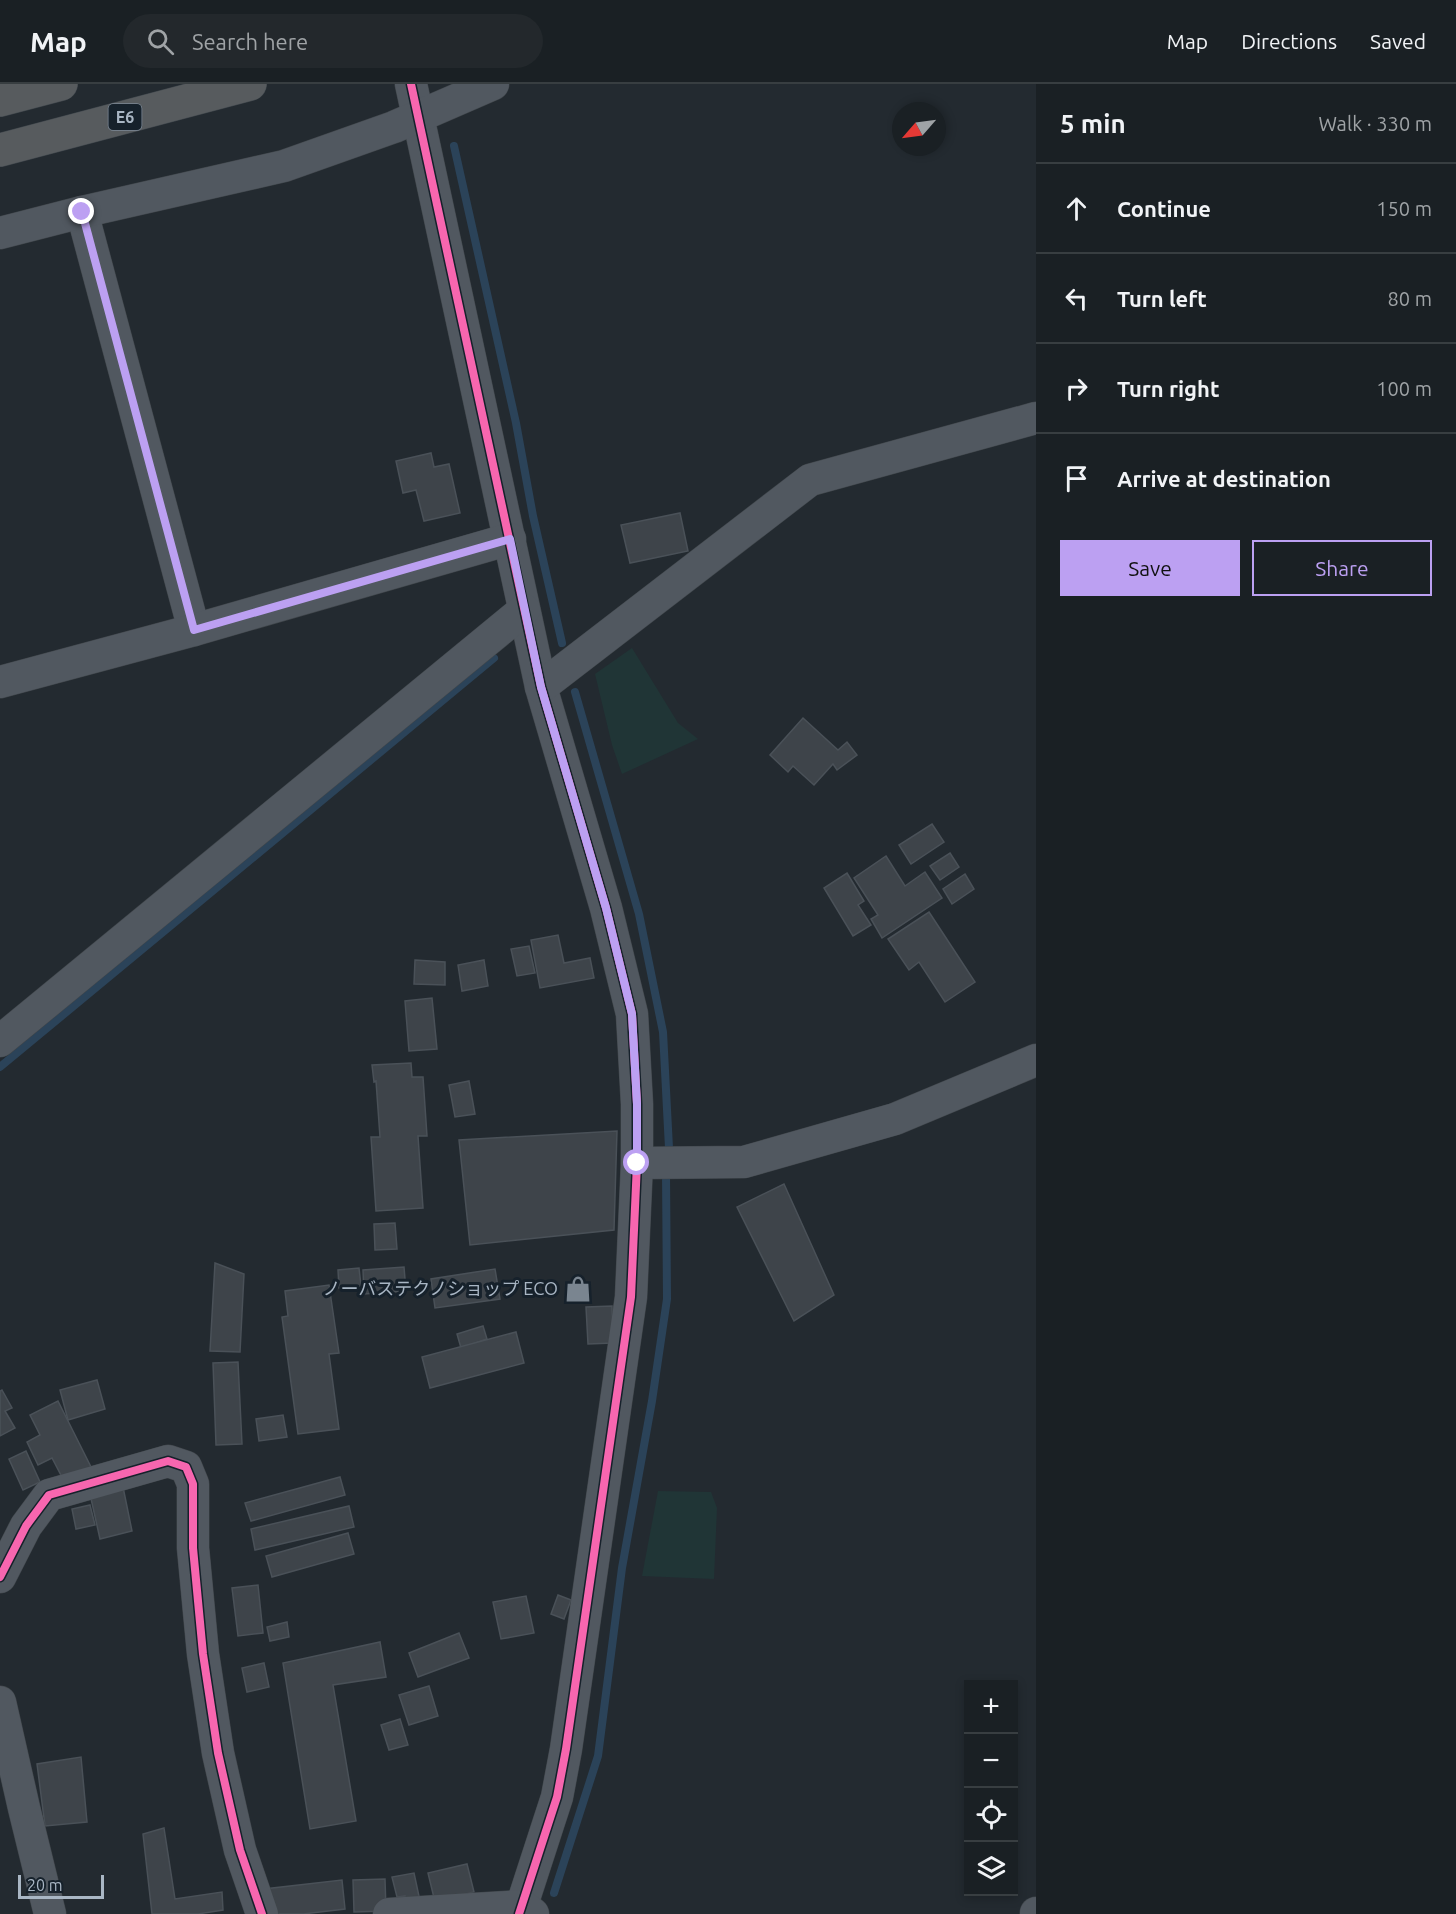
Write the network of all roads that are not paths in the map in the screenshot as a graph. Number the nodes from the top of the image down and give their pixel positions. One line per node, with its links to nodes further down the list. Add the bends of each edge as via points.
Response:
1 (61, 84): 5 (highway)
2 (250, 84): 7 (highway, E6)
3 (411, 84): 6 (street)
4 (493, 84): 6 (street)
5 (0, 100)
6 (419, 117): 8 (street, via 284,166); 11 (street)
7 (0, 150)
8 (82, 212): 9 (street); 13 (street)
9 (0, 233)
10 (1036, 418): 15 (street, via 810,480)
11 (510, 539): 12 (street); 13 (street)
12 (524, 610): 15 (street); 16 (street)
13 (194, 630): 14 (street)
14 (0, 682)
15 (541, 687): 18 (street, via 606,908 632,1014 637,1104)
16 (0, 1041)
17 (1036, 1060): 18 (street, via 884,1122 744,1162)
18 (656, 1163): 21 (street, via 631,1297 566,1749 557,1797)
19 (0, 1577): 23 (street, via 26,1526 49,1495 168,1461 186,1467 193,1484 193,1548 203,1654 219,1753 240,1850)
20 (0, 1702): 22 (street)
21 (525, 1911): 24 (street)
22 (50, 1914)
23 (262, 1914)
24 (389, 1914)

